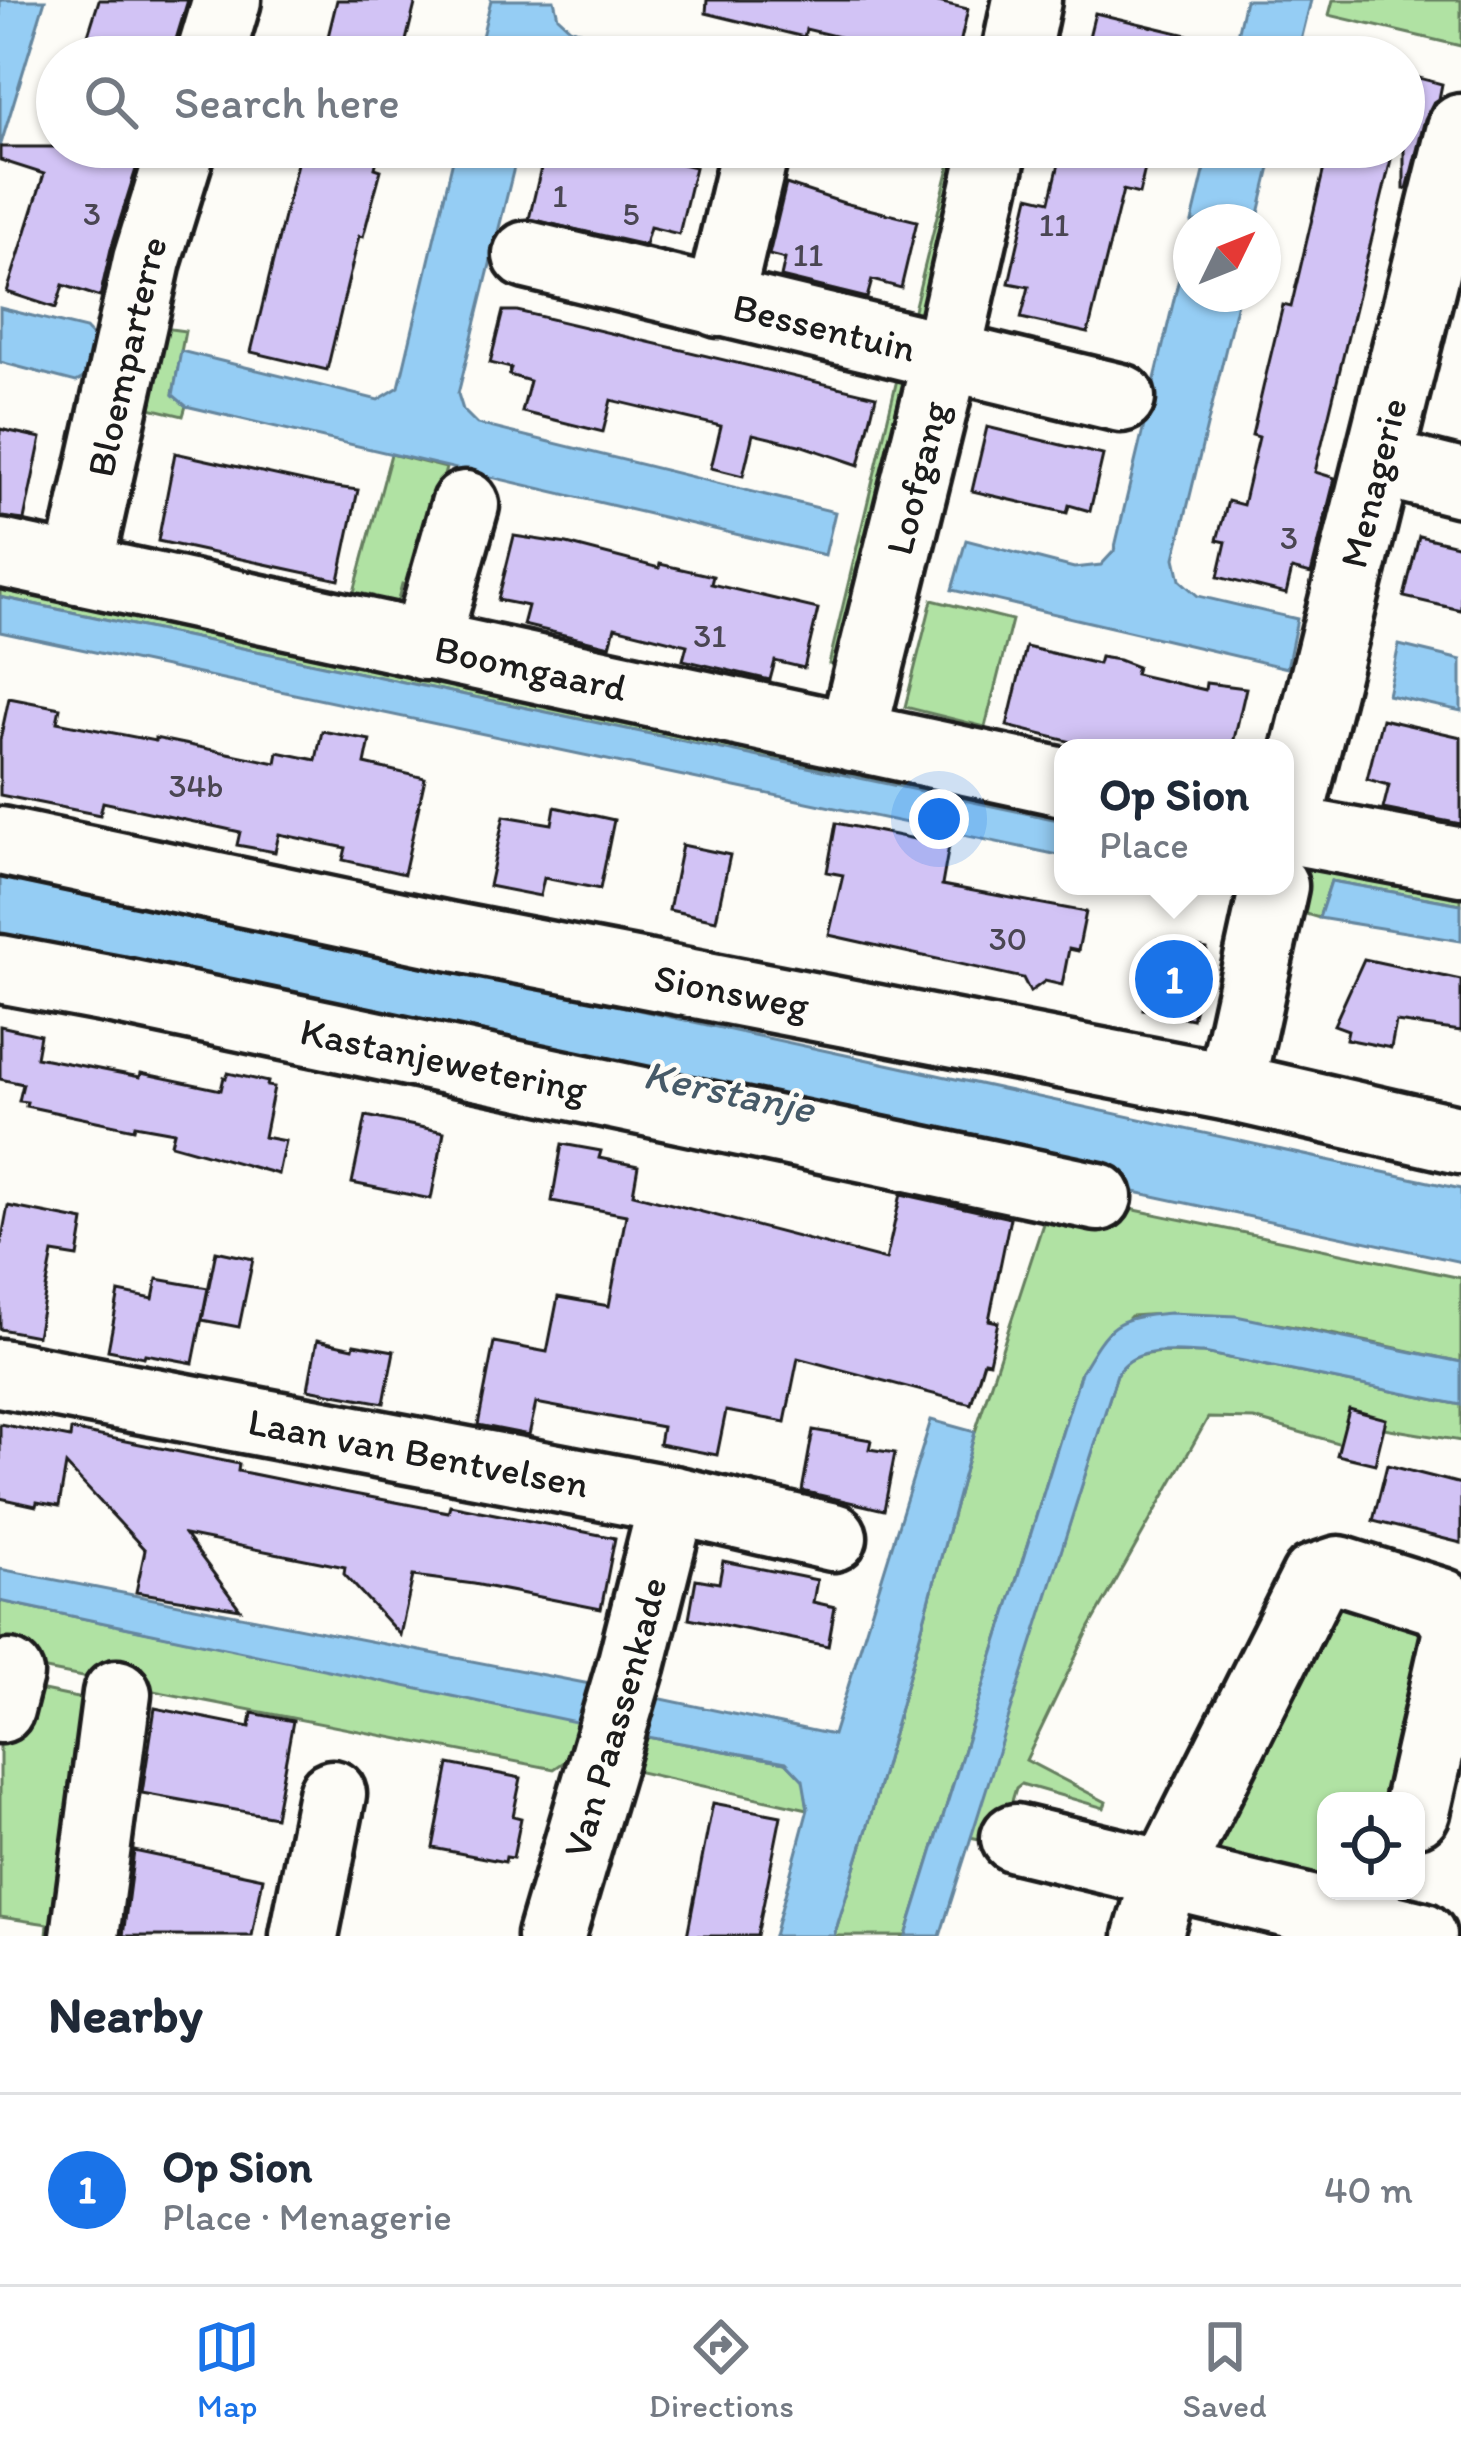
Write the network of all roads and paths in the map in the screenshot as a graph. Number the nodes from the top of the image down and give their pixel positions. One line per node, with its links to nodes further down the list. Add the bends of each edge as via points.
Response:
1 (227, 0): 3 (street)
2 (1028, 0): 4 (street)
3 (216, 36)
4 (1020, 36)
5 (1461, 128): 13 (street, Menagerie)
6 (175, 168): 17 (street, Bloemparterre, via 147,260)
7 (751, 168): 10 (street)
8 (989, 168): 11 (street, Loofgang)
9 (527, 255): 10 (street, Bessentuin)
10 (719, 303): 11 (street, Bessentuin)
11 (947, 354): 12 (street, Bessentuin); 19 (street, Loofgang)
12 (1121, 398)
13 (1378, 462): 14 (street); 21 (street, Menagerie)
14 (1461, 483)
15 (465, 505): 18 (street)
16 (0, 554): 17 (street, Boomgaard)
17 (78, 570): 18 (street, Boomgaard)
18 (425, 646): 19 (street, Boomgaard)
19 (852, 737): 20 (street, Boomgaard)
20 (1054, 780)
21 (1294, 795)
22 (1294, 833): 24 (street)
23 (0, 842): 27 (street, Sionsweg)
24 (1461, 862)
25 (1272, 895): 27 (street)
26 (0, 969): 29 (street, Kastanjewetering)
27 (1230, 1087): 28 (street, Sionsweg)
28 (1461, 1140)
29 (1098, 1197)
30 (0, 1373): 31 (street, Laan van Bentvelsen)
31 (673, 1500): 32 (street, Laan van Bentvelsen); 41 (street, Van Paassenkade)
32 (833, 1537)
33 (117, 1694): 39 (street)
34 (1421, 1792): 37 (street, via 1458,1627 1441,1602 1339,1570 1315,1578)
35 (332, 1794): 40 (street)
36 (1015, 1838): 37 (street)
37 (1157, 1906): 38 (street)
38 (1403, 1918)
39 (85, 1936)
40 (304, 1936)
41 (551, 1936)

